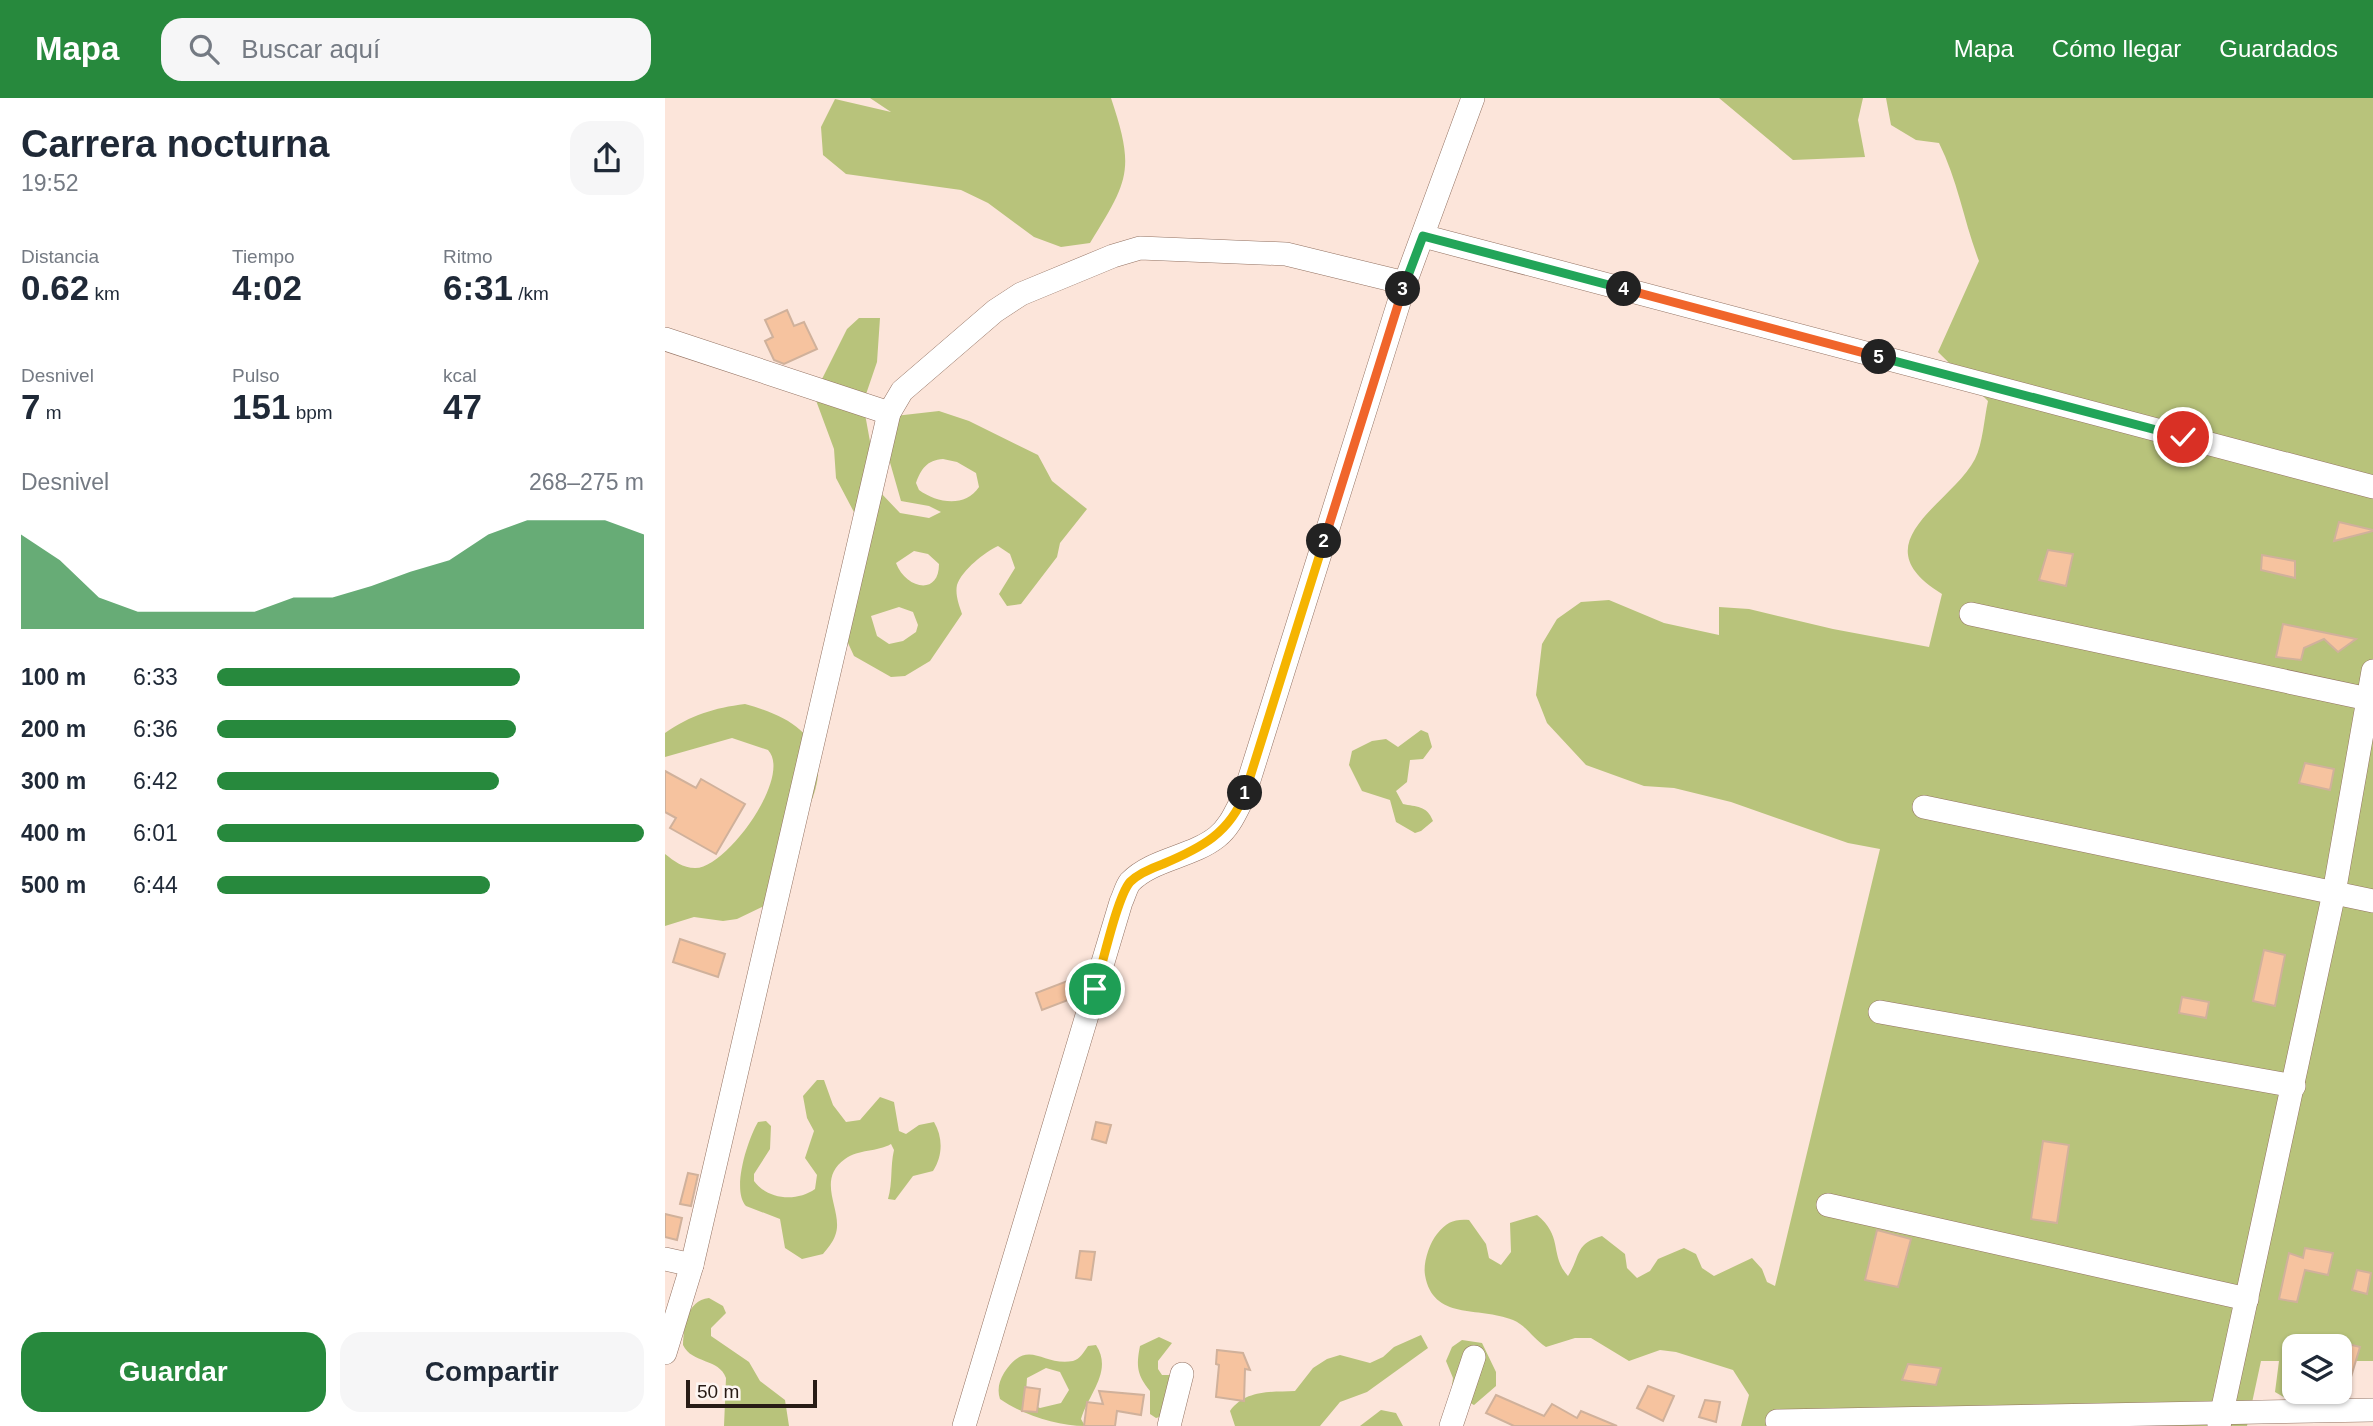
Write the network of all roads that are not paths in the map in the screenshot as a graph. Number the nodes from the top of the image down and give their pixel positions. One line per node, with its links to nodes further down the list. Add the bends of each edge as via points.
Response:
1 (1473, 98): 2 (street)
2 (1423, 236): 3 (street); 6 (street)
3 (1405, 283): 5 (street, via 1286,254 1140,248 1033,289 995,311 902,391); 25 (street, via 1244,796 1219,835 1203,847 1146,871 1129,883 1121,902)
4 (665, 339): 5 (street)
5 (889, 413): 17 (street)
6 (2373, 487)
7 (1971, 614): 9 (street)
8 (2373, 671): 9 (street)
9 (2371, 699): 11 (street)
10 (1924, 807): 11 (street)
11 (2334, 893): 12 (street); 14 (street)
12 (2373, 901)
13 (1880, 1012): 14 (street)
14 (2294, 1086): 18 (street)
15 (1828, 1205): 18 (street)
16 (665, 1259): 17 (street)
17 (692, 1265): 19 (street)
18 (2247, 1298): 23 (street)
19 (665, 1353)
20 (1474, 1357): 27 (street)
21 (1182, 1374): 26 (street)
22 (2373, 1410): 23 (street)
23 (2220, 1419): 24 (street)
24 (1777, 1421)
25 (964, 1426)
26 (1169, 1426)
27 (1451, 1426)

